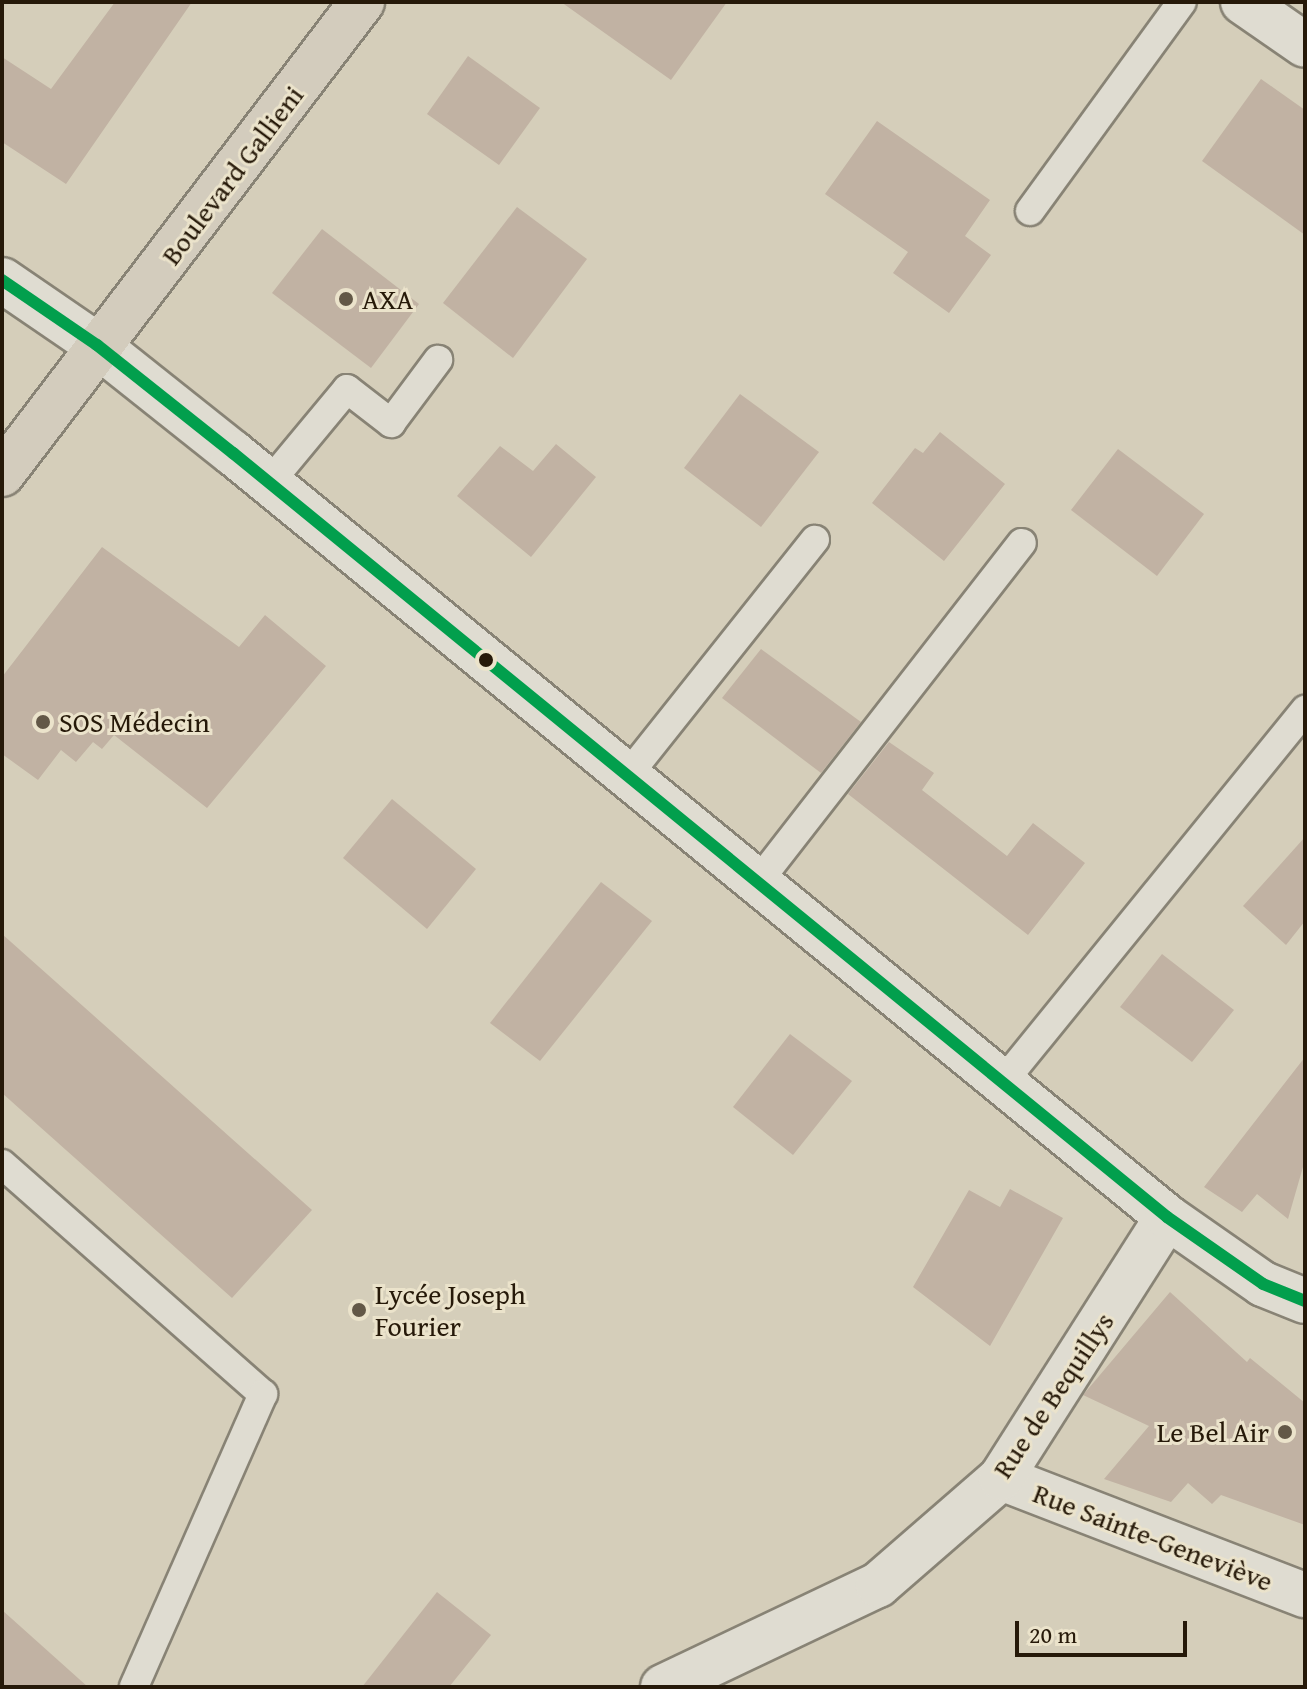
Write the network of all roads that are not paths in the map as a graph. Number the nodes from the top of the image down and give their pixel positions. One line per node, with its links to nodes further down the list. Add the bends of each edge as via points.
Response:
1 (362, 2): 7 (main road, Boulevard Gallieni, via 193,231)
2 (1182, 2): 5 (lane)
3 (1243, 2): 4 (main road)
4 (1305, 45)
5 (1030, 211)
6 (2, 280): 7 (main road)
7 (97, 345): 9 (main road, Boulevard Gallieni); 10 (main road)
8 (438, 360): 10 (lane, via 391,423 347,389)
9 (2, 474)
10 (269, 483): 14 (main road)
11 (815, 540): 14 (lane)
12 (1022, 543): 15 (lane)
13 (1305, 710): 16 (lane)
14 (627, 776): 15 (main road)
15 (757, 883): 16 (main road)
16 (1002, 1083): 18 (main road)
17 (2, 1164): 22 (lane, via 263,1394)
18 (1167, 1217): 19 (main road, via 1263,1284); 20 (main road, Rue de Bequillys)
19 (1305, 1301)
20 (1001, 1478): 21 (main road, Rue Sainte-Geneviève); 23 (main road, Rue de Bequillys, via 878,1585)
21 (1305, 1595)
22 (134, 1687)
23 (663, 1687)

